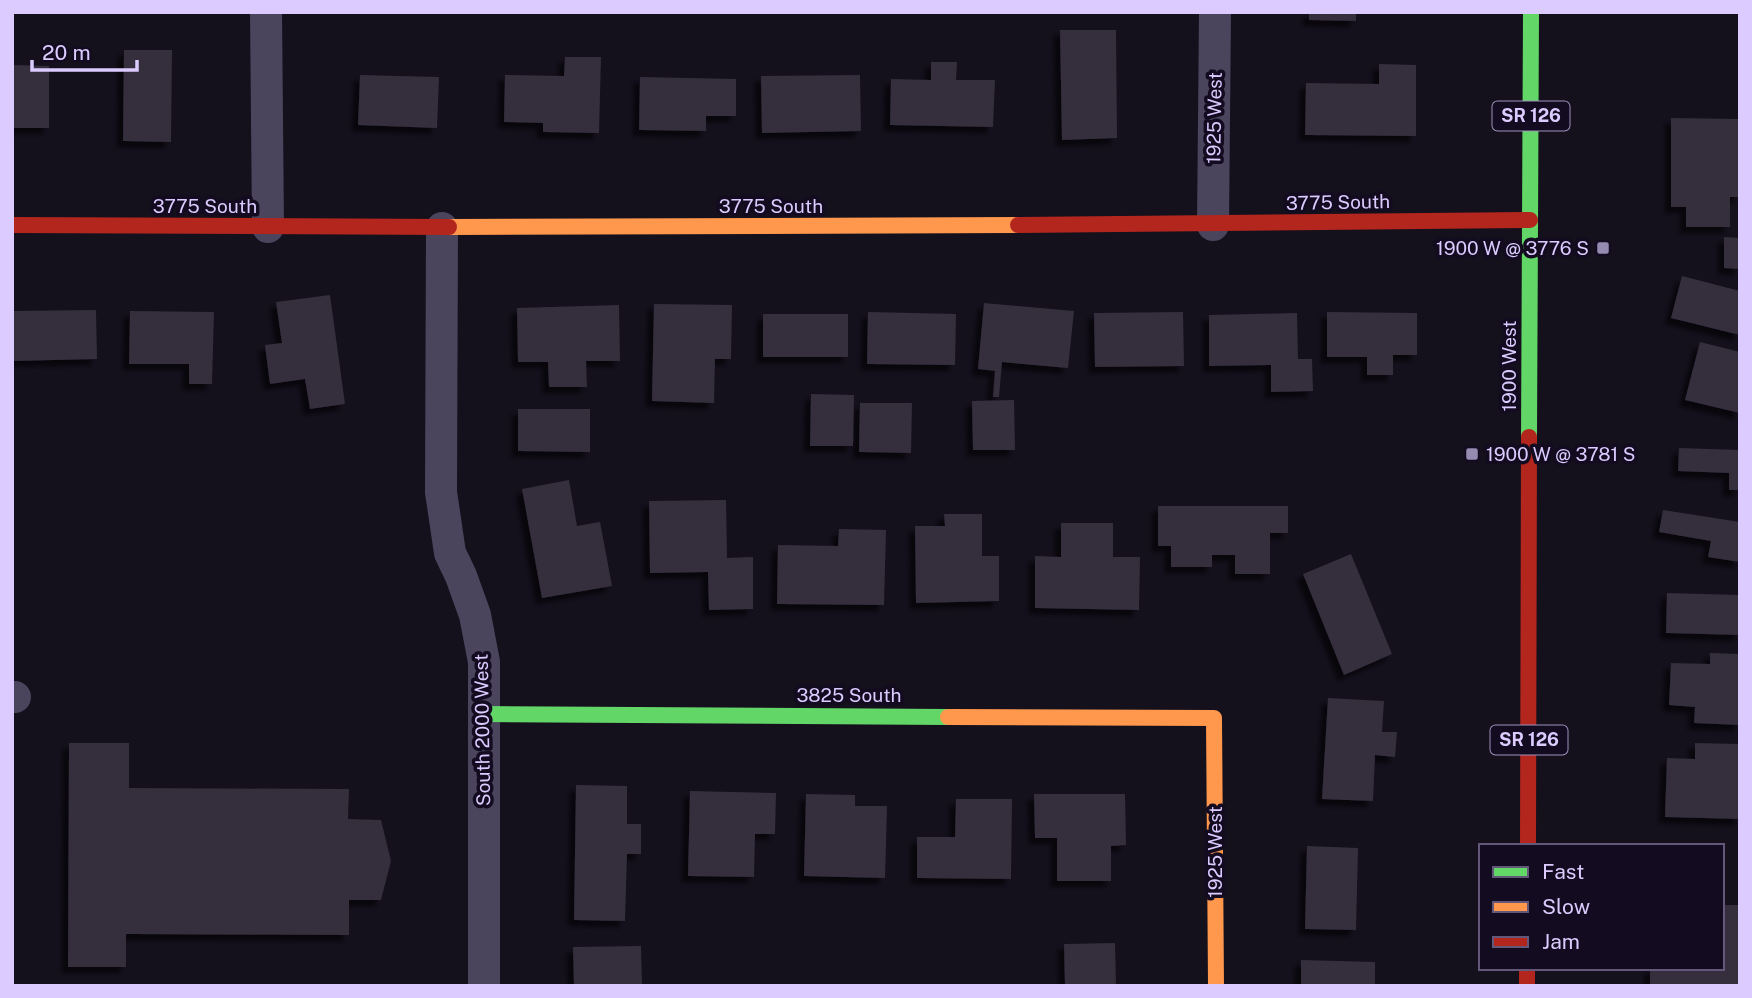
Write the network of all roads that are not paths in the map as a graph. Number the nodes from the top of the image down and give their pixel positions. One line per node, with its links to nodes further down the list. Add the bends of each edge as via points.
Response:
1 (266, 12): 7 (street)
2 (1215, 12): 6 (street, 1925 West)
3 (1531, 12): 4 (street, 1900 West / SR 126)
4 (1531, 220): 6 (street, 3775 South); 11 (street, 1900 West / SR 126)
5 (12, 225): 7 (street, 3775 South)
6 (1213, 225): 8 (street, 3775 South)
7 (268, 227): 8 (street, 3775 South)
8 (442, 228): 9 (street, South 2000 West, via 441,492 450,553 475,615 484,662)
9 (484, 714): 10 (street, 3825 South); 12 (street, South 2000 West)
10 (1214, 718): 13 (street, 1925 West)
11 (1528, 844)
12 (484, 986)
13 (1216, 986)

